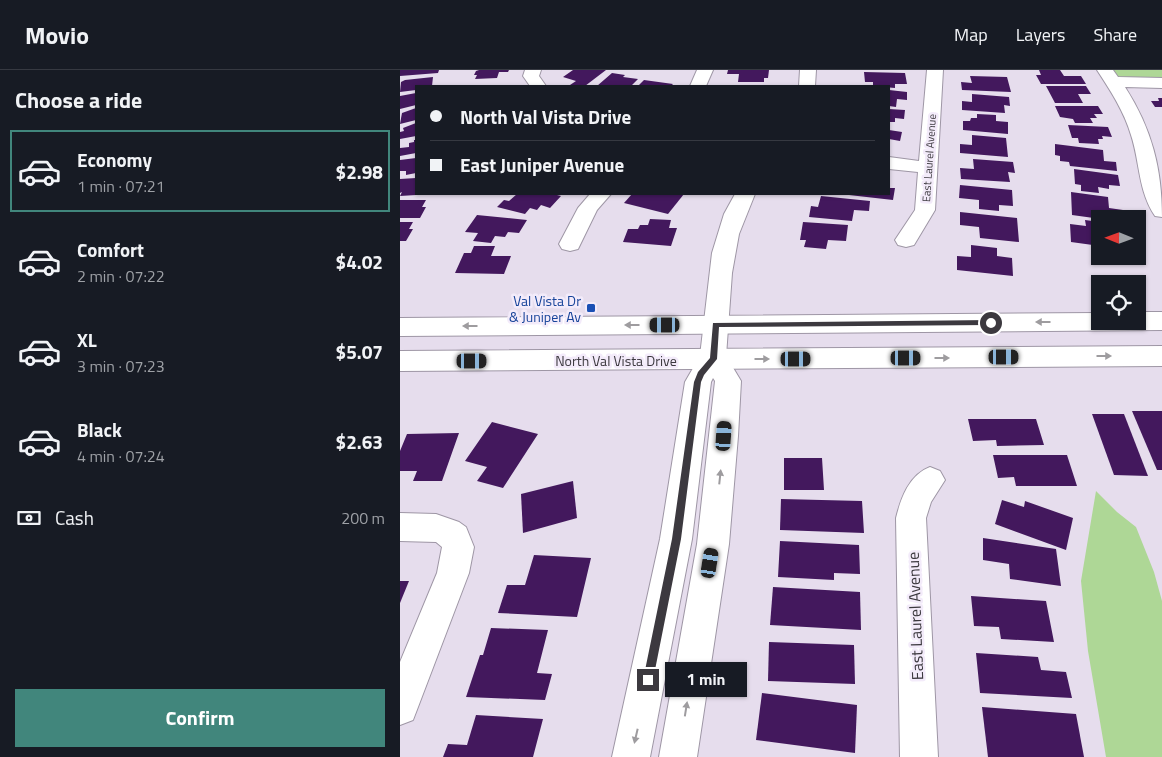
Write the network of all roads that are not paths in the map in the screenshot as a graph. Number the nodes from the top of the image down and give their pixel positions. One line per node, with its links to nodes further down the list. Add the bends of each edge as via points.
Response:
1 (533, 70): 7 (street, via 531,76)
2 (705, 70): 8 (street)
3 (808, 70): 9 (street)
4 (935, 70): 11 (street, East Laurel Avenue)
5 (1109, 76): 6 (street); 14 (street, via 1143,142 1154,199)
6 (1162, 83)
7 (537, 85)
8 (698, 85)
9 (807, 85)
10 (890, 163): 11 (street)
11 (929, 168): 15 (street, East Laurel Avenue, via 925,210)
12 (600, 195): 16 (street, via 588,208)
13 (744, 195): 18 (street, via 730,224 721,258)
14 (1162, 211)
15 (906, 240)
16 (570, 244)
17 (1162, 322): 18 (street, one-way to 18)
18 (716, 324): 19 (street, one-way to 19); 21 (street)
19 (400, 327)
20 (1162, 356): 21 (street, North Val Vista Drive, one-way to 20)
21 (713, 359): 22 (street, North Val Vista Drive); 26 (street, one-way to 26, via 700,374 698,382 676,539); 27 (street, one-way to 21, via 713,544 724,436 728,381)
22 (400, 361)
23 (930, 480): 28 (street, East Laurel Avenue, via 915,502 911,518)
24 (400, 527): 25 (street, via 436,528 448,532 455,537 458,547 453,573)
25 (400, 707)
26 (631, 757)
27 (678, 757)
28 (920, 757)

